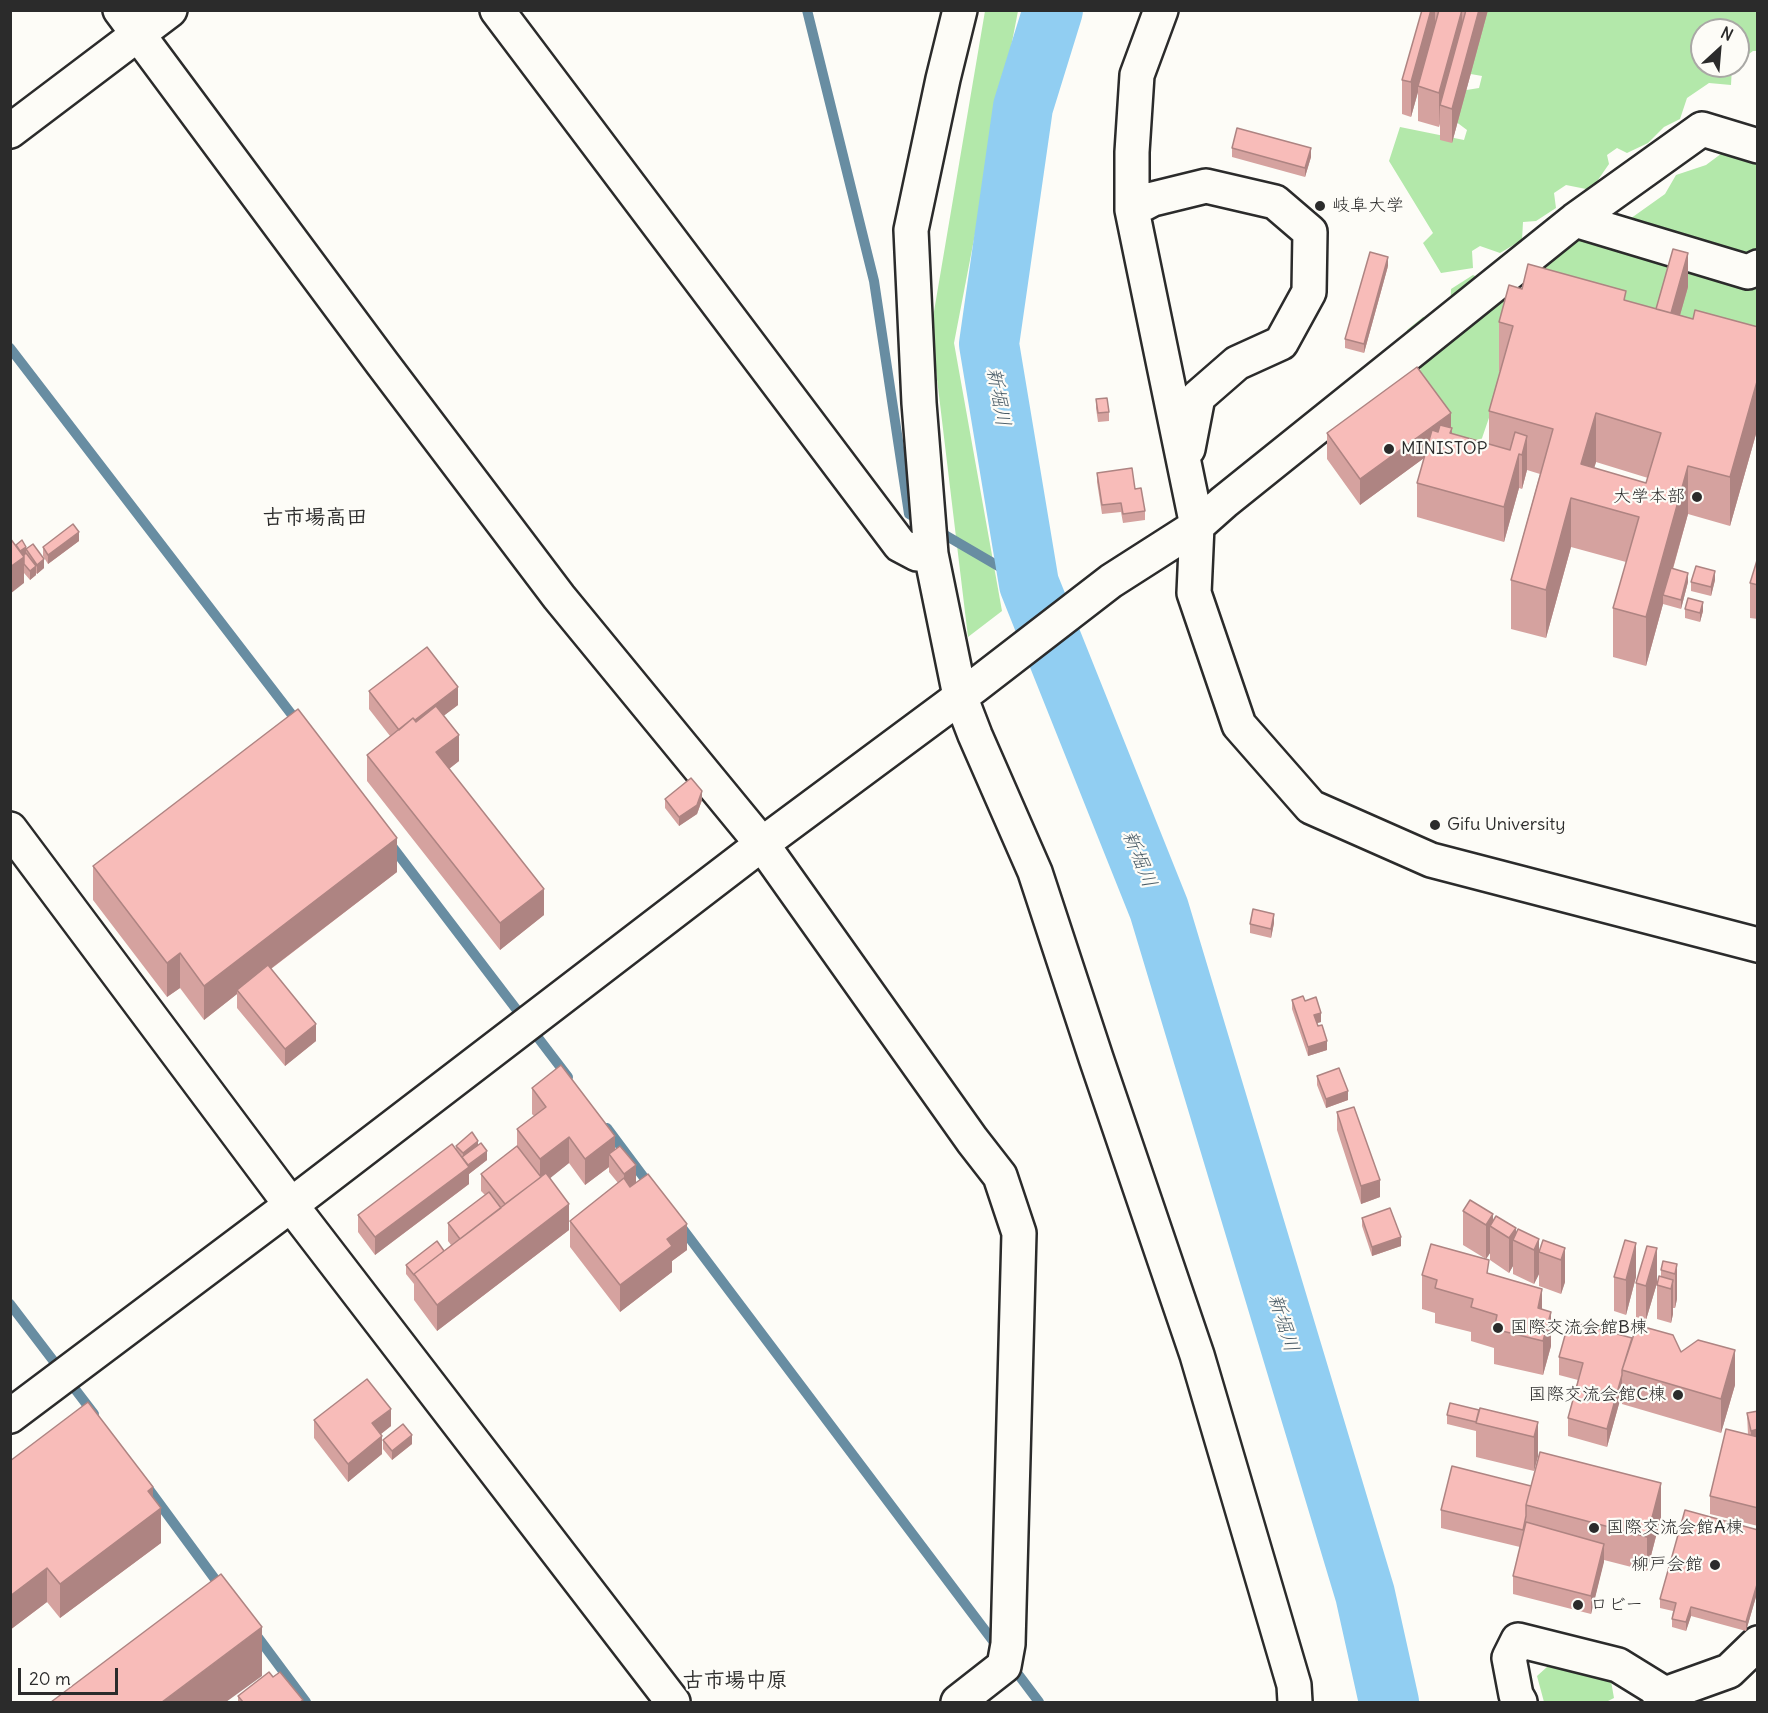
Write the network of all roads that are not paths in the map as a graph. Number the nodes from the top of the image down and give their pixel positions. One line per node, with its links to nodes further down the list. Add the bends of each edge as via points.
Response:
1 (170, 10): 5 (street)
2 (497, 10): 13 (street, via 900,544 917,554)
3 (960, 10): 13 (street, via 911,230)
4 (1161, 10): 8 (street, via 1137,75)
5 (129, 22): 6 (street); 16 (street, via 559,597)
6 (10, 131)
7 (1758, 146): 9 (street, via 1702,129)
8 (1132, 210): 11 (street); 11 (street, via 1153,199 1206,186 1275,202 1310,232 1309,292 1281,343 1237,363 1198,397)
9 (1575, 220): 10 (street, via 1748,272); 12 (street)
10 (1758, 267)
11 (1185, 465): 12 (street)
12 (1197, 526): 14 (street, via 1111,581); 17 (street, via 1194,593 1239,725 1311,807 1431,860)
13 (931, 554): 14 (street)
14 (968, 691): 16 (street); 24 (street, via 975,735 1035,872 1197,1354 1294,1685)
15 (10, 829): 18 (street)
16 (762, 844): 18 (street); 23 (street, via 1000,1176 1019,1233 1008,1644 1004,1666)
17 (1758, 945)
18 (291, 1205): 19 (street); 22 (street)
19 (10, 1416)
20 (1758, 1644): 21 (street, via 1729,1671)
21 (1662, 1698): 25 (street, via 1618,1665 1518,1640 1509,1658)
22 (673, 1702)
23 (958, 1702)
24 (1295, 1702)
25 (1520, 1702)

